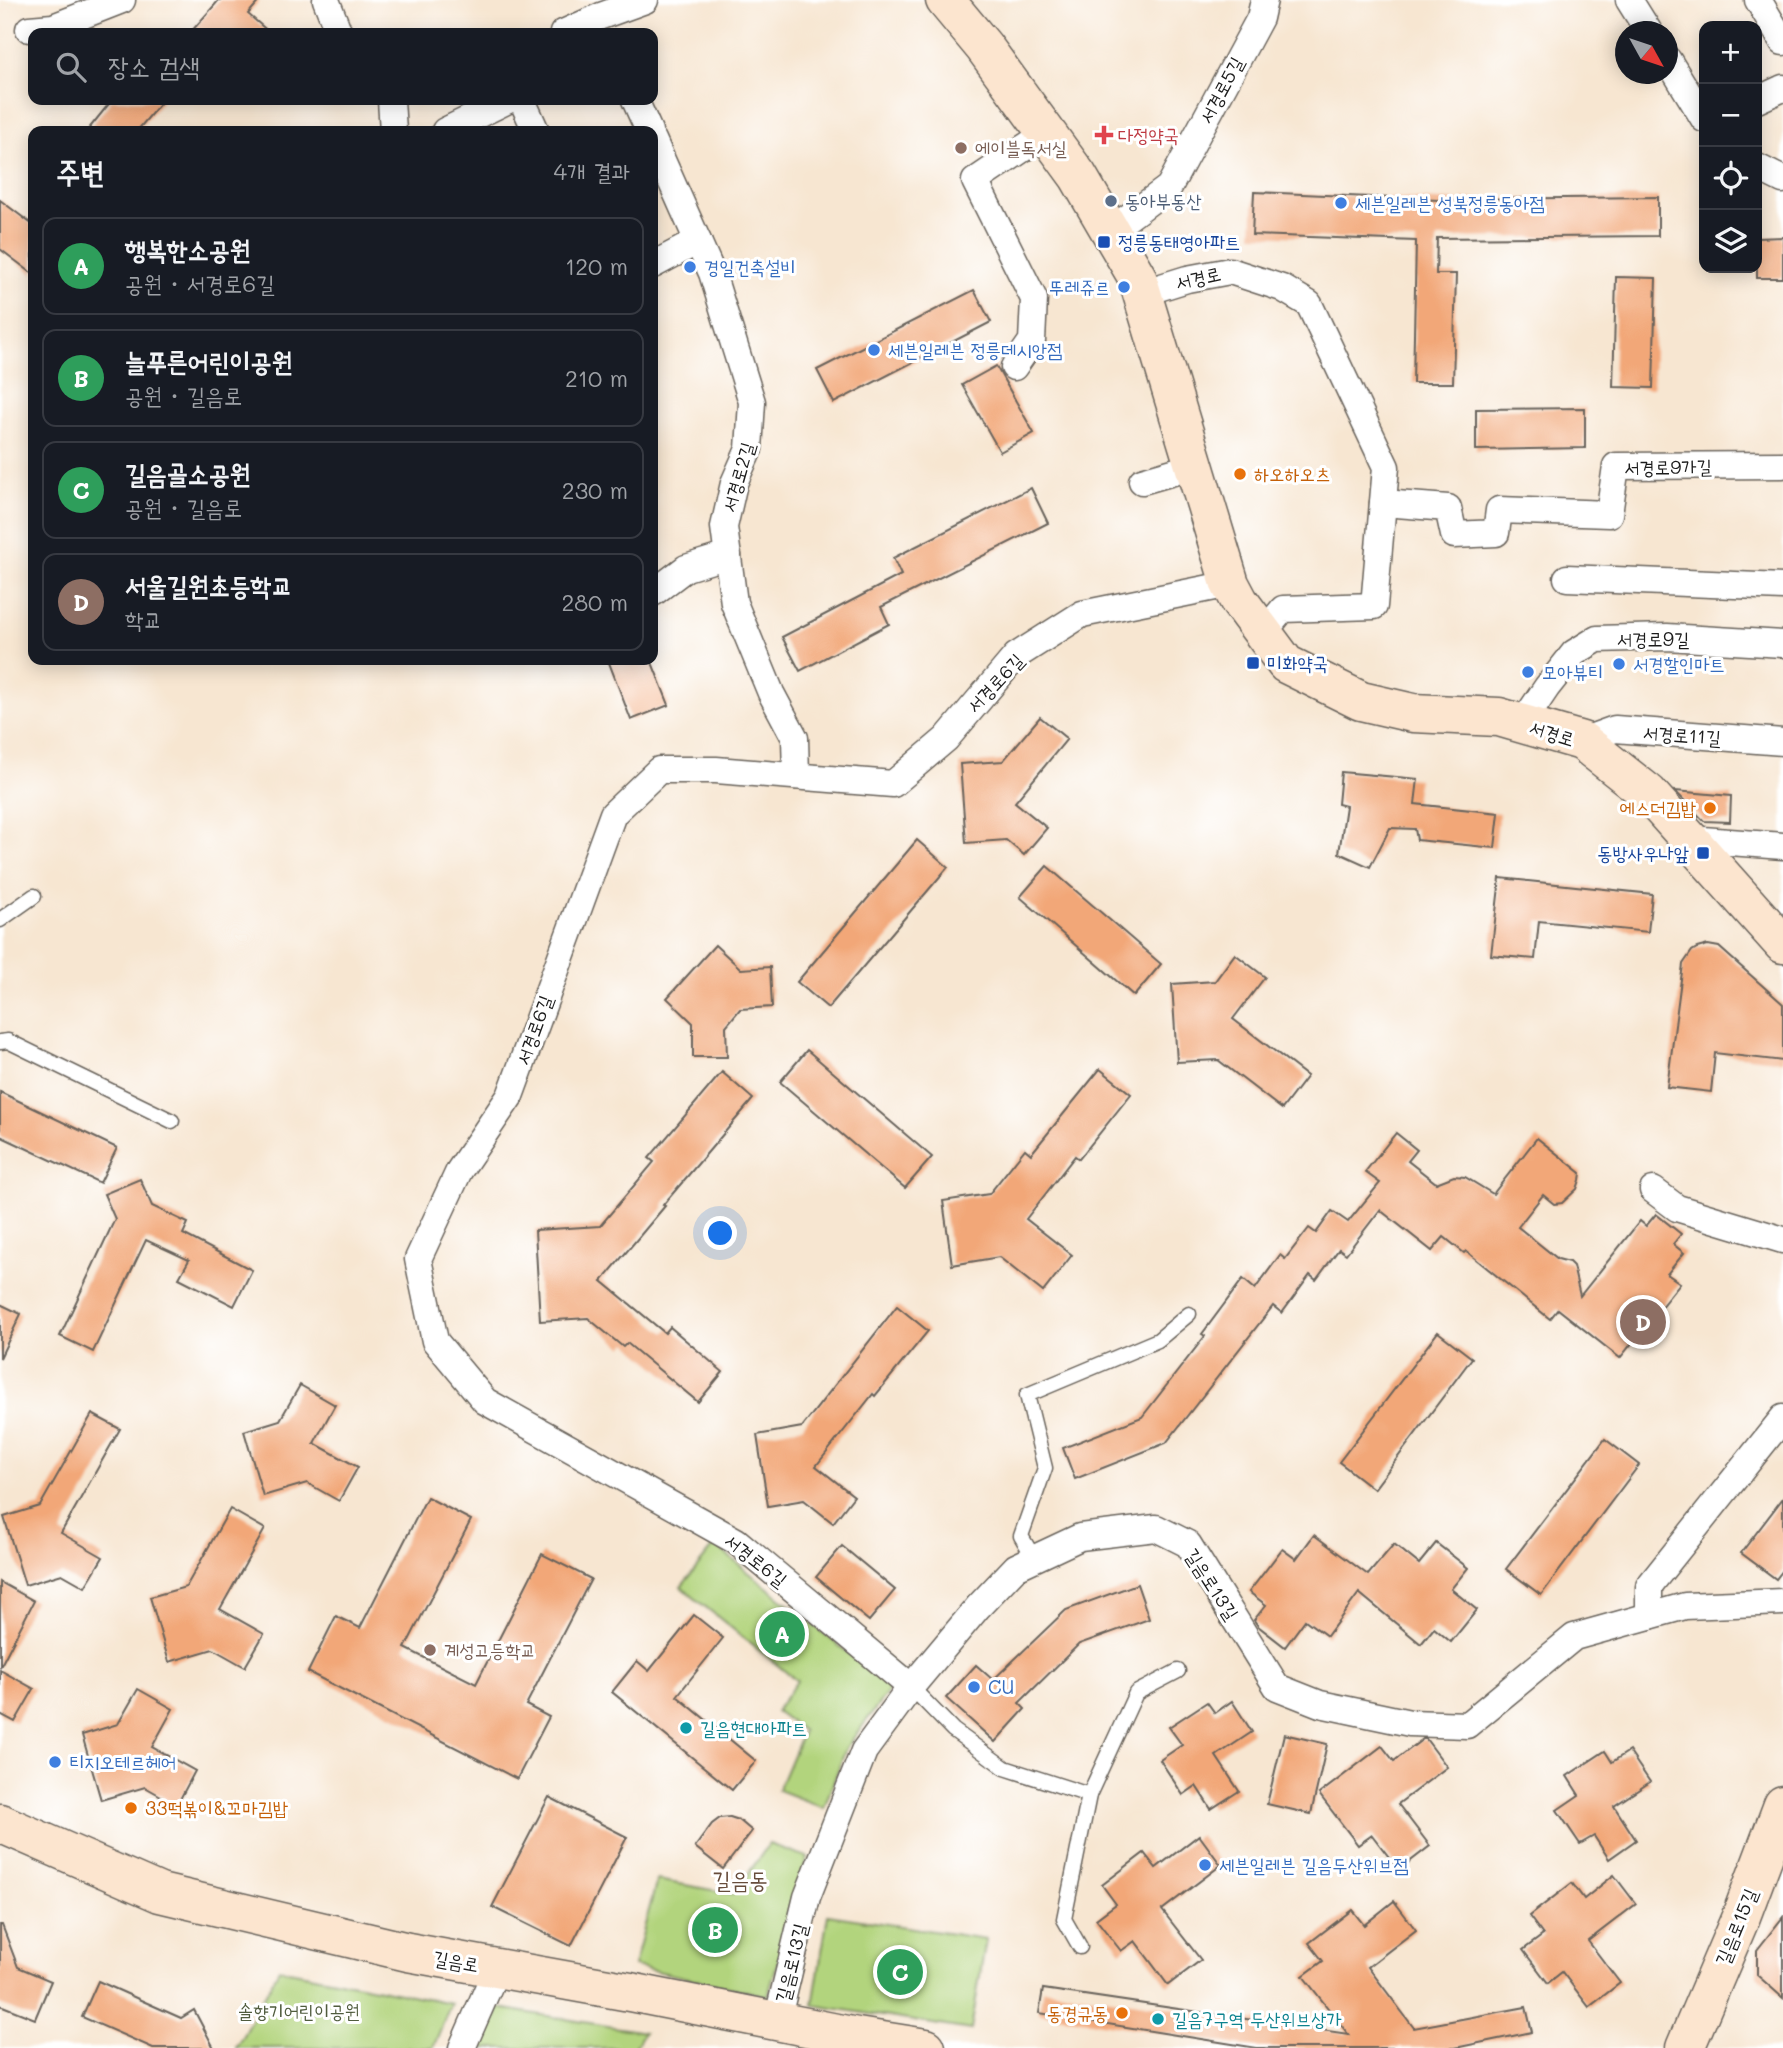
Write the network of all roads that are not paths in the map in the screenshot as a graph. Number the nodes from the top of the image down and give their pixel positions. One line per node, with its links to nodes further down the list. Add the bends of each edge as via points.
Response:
1 (122, 0): 10 (street)
2 (326, 0): 11 (street)
3 (645, 0): 8 (street)
4 (945, 0): 24 (street, 서경로)
5 (1264, 0): 28 (street, 서경로5길, via 1261,18 1169,187)
6 (1629, 0): 9 (street)
7 (1758, 0): 13 (street)
8 (601, 16): 12 (street)
9 (1642, 21)
10 (41, 28)
11 (337, 28)
12 (574, 28)
13 (1783, 42)
14 (1678, 76): 20 (street)
15 (1783, 89): 16 (street)
16 (1762, 98)
17 (391, 105): 21 (street)
18 (498, 105): 22 (street)
19 (524, 105): 23 (street)
20 (1699, 111)
21 (393, 126)
22 (455, 126)
23 (534, 126)
24 (1046, 133): 28 (street, 서경로); 32 (street, via 975,181 1034,299 1032,341)
25 (658, 160): 29 (street, 서경로2길)
26 (1762, 170): 27 (street)
27 (1783, 180)
28 (1110, 231): 31 (street, 서경로)
29 (698, 242): 30 (street); 37 (street, 서경로2길, via 752,402 749,449 734,483 724,527)
30 (658, 262)
31 (1142, 293): 34 (street, 서경로); 36 (street, 서경로, via 1230,271 1282,288 1309,304 1387,467)
32 (1014, 367)
33 (1783, 465): 36 (street, 서경로9가길, via 1616,466 1608,514 1499,510 1496,533 1454,535 1448,508)
34 (1194, 466): 35 (street); 39 (street, 서경로)
35 (1142, 481)
36 (1383, 503): 42 (street, 서경로, via 1374,606 1283,608)
37 (728, 555): 41 (street, via 686,568); 47 (street, 서경로2길, via 734,603 795,738)
38 (1567, 578): 40 (street)
39 (1230, 584): 42 (street, 서경로); 47 (street, 서경로6길, via 1082,614 1016,656 946,739 893,784)
40 (1783, 587)
41 (658, 589)
42 (1263, 633): 44 (street, 서경로, via 1286,664 1361,701 1413,713 1499,718)
43 (1783, 644): 44 (street, 서경로9길, via 1597,639 1574,653)
44 (1522, 724): 45 (street, 서경로)
45 (1582, 741): 46 (street, 서경로11길, via 1615,730); 48 (street, 서경로, via 1648,793)
46 (1783, 742)
47 (796, 776): 63 (street, 서경로6길, via 659,771 613,814 510,1096 460,1171 418,1259 435,1341 485,1401 736,1541)
48 (1689, 839): 49 (street); 52 (street, 서경로)
49 (1783, 846)
50 (34, 896): 51 (lane)
51 (0, 920)
52 (1783, 944)
53 (0, 1042): 54 (lane, via 8,1041)
54 (172, 1121)
55 (1653, 1190): 56 (street, via 1677,1208)
56 (1783, 1240)
57 (1189, 1314): 59 (lane, via 1158,1340 1027,1395 1045,1468 1021,1536)
58 (1783, 1418): 61 (street, via 1649,1586)
59 (1034, 1558): 61 (street, 길음로13길, via 1080,1537 1156,1528 1188,1544 1277,1687 1320,1704 1410,1723 1467,1725 1574,1637); 63 (street, 길음로13길, via 1016,1567)
60 (1783, 1602): 61 (street, 길음로13길, via 1685,1606)
61 (1649, 1616)
62 (1178, 1671): 64 (lane, via 1136,1693)
63 (911, 1687): 64 (lane, via 953,1730 1005,1768); 69 (street, 길음로13길, via 864,1751 807,1897)
64 (1089, 1795): 67 (lane, via 1064,1919)
65 (1783, 1805): 72 (street, 길음로15길)
66 (0, 1823): 68 (street, 길음로, via 160,1893 408,1952)
67 (1080, 1947)
68 (497, 1968): 69 (street, 길음로); 70 (street)
69 (792, 2028): 71 (street, 길음로)
70 (462, 2048)
71 (926, 2048)
72 (1685, 2048)

